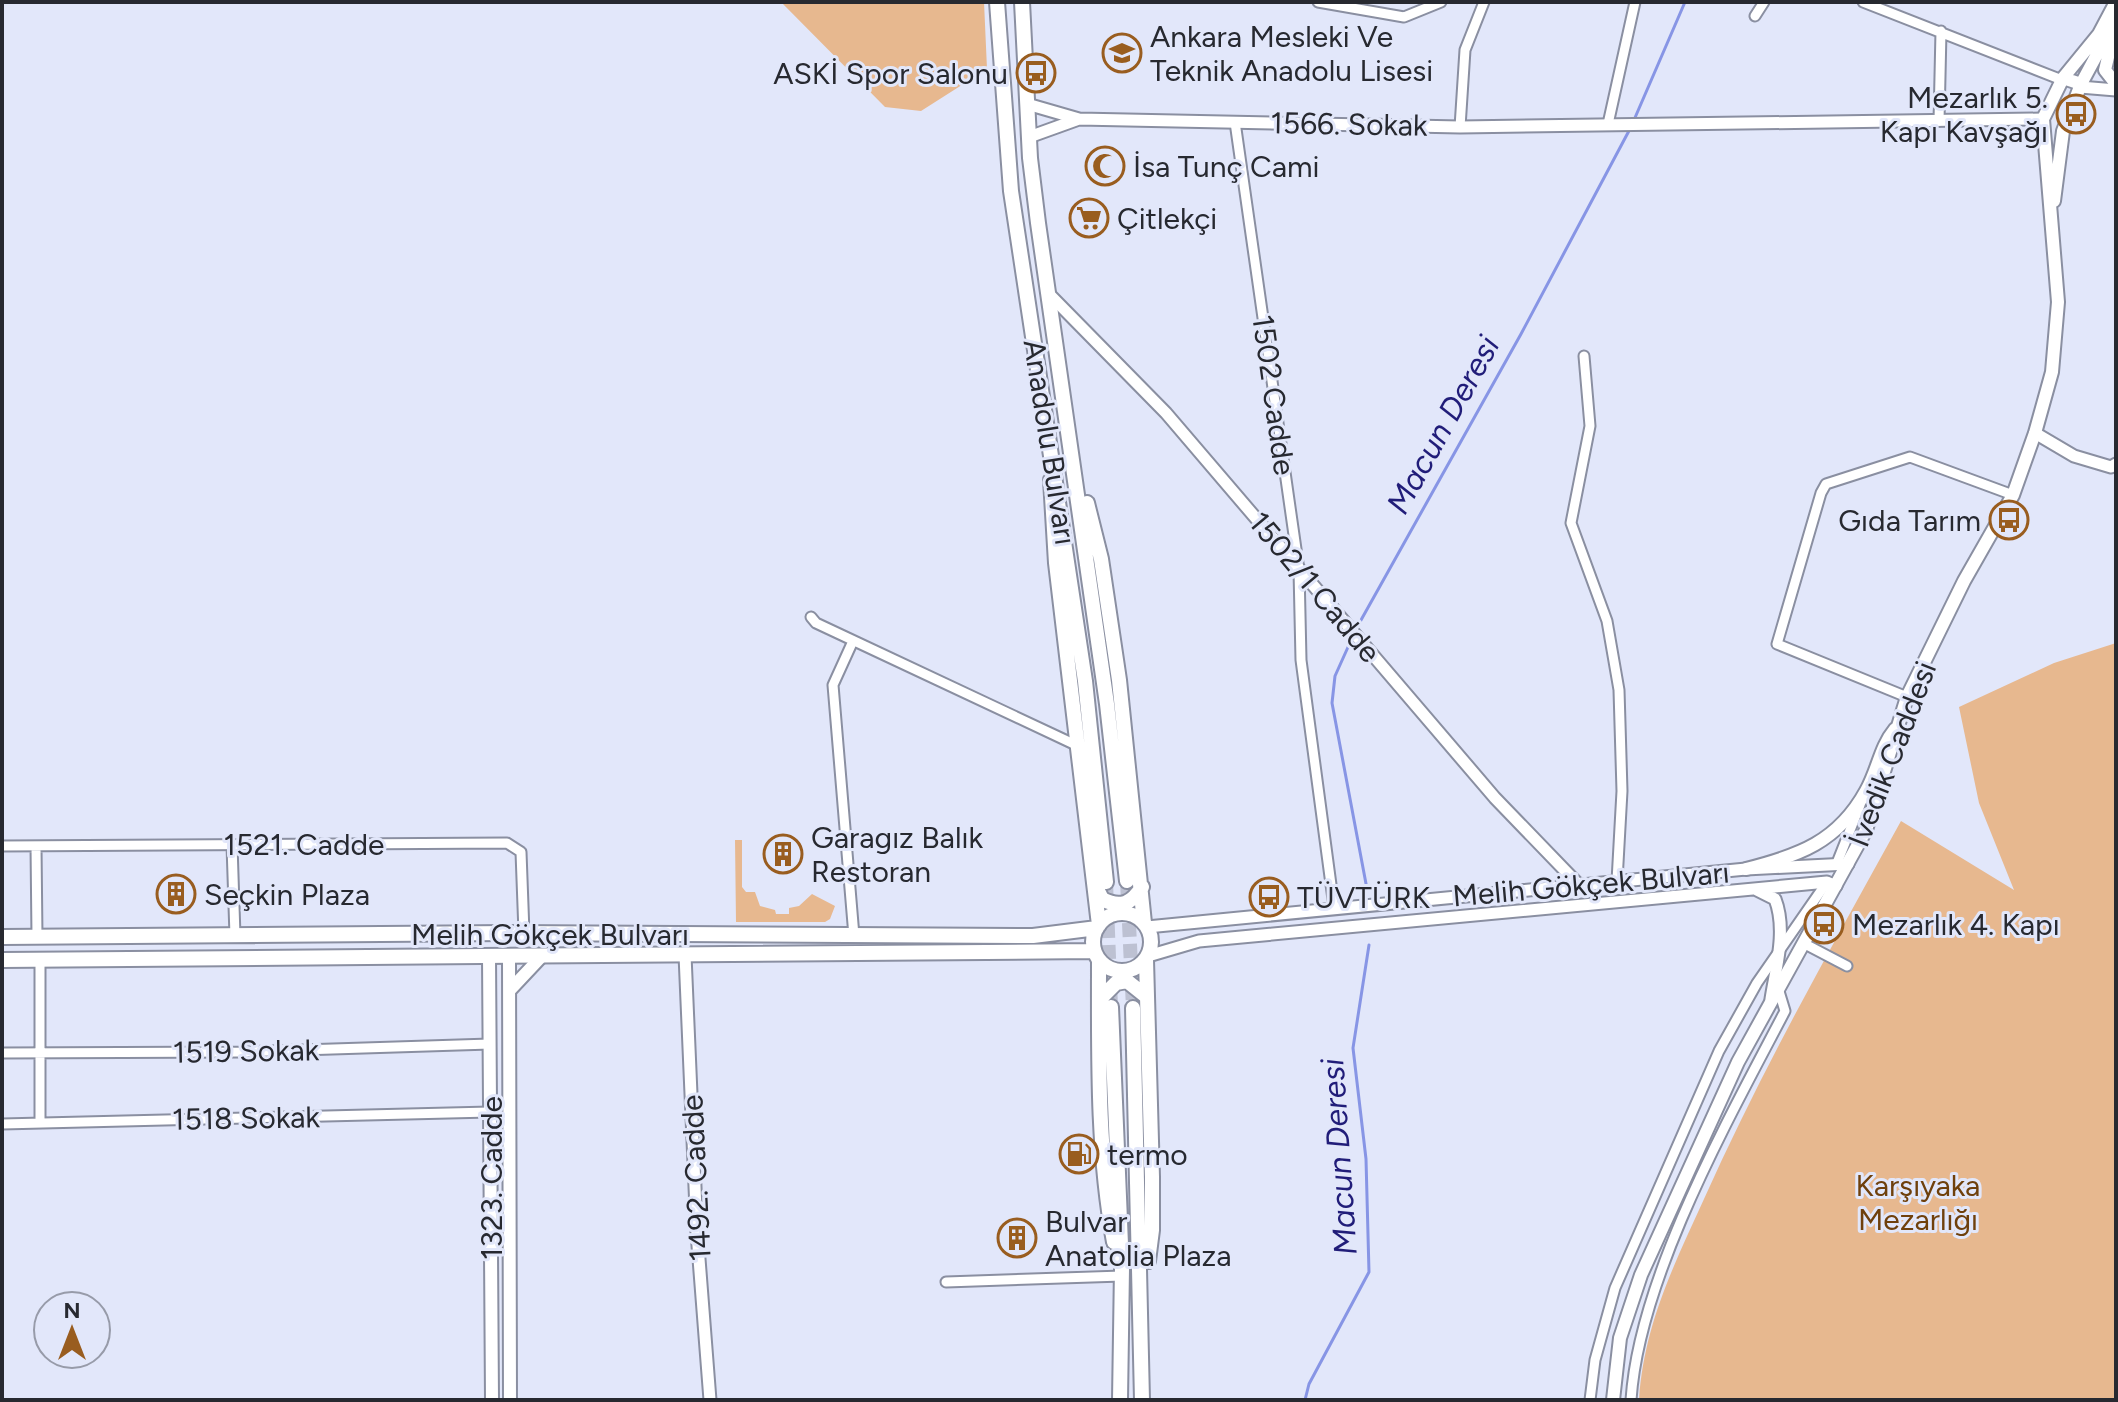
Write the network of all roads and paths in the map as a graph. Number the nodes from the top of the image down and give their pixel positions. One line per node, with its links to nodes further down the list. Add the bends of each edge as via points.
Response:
1 (997, 2): 30 (main road, Anadolu Bulvarı, via 1011,191)
2 (1022, 2): 17 (main road, Anadolu Bulvarı)
3 (1318, 2): 4 (street, via 1404,17)
4 (1441, 2)
5 (1484, 2): 23 (street, via 1465,50)
6 (1635, 2): 22 (street)
7 (1764, 2): 10 (street)
8 (1863, 2): 13 (street)
9 (2116, 2): 14 (main road, via 2099,34)
10 (1755, 16)
11 (2116, 19): 15 (main road, İvedik Caddesi)
12 (2116, 27): 16 (main road, via 2105,70)
13 (1941, 31): 14 (street); 19 (street)
14 (2062, 79): 15 (main road); 21 (main road)
15 (2080, 86): 16 (street); 24 (main road, İvedik Caddesi)
16 (2116, 87)
17 (1027, 104): 18 (street); 25 (main road, Anadolu Bulvarı)
18 (1079, 119): 20 (street, 1566. Sokak); 25 (street)
19 (1939, 121): 21 (street, 1566. Sokak); 22 (street, 1566. Sokak)
20 (1235, 122): 23 (street, 1566. Sokak); 34 (street, 1502 Cadde)
21 (2044, 122): 24 (main road, via 2055,132); 26 (main road, İvedik Caddesi)
22 (1613, 124): 23 (street, 1566. Sokak)
23 (1460, 127)
24 (2063, 131): 26 (main road, İvedik Caddesi)
25 (1029, 137): 27 (main road, Anadolu Bulvarı)
26 (2052, 224): 29 (main road, İvedik Caddesi, via 2056,338)
27 (1048, 293): 31 (main road, Anadolu Bulvarı); 34 (street, 1502/1 Cadde, via 1166,413)
28 (1584, 356): 47 (street, via 1590,426 1571,523 1607,621 1619,690 1622,791)
29 (2035, 433): 32 (street, via 2074,456); 33 (main road, İvedik Caddesi)
30 (1052, 451): 39 (main road, via 1050,500); 48 (main road, Anadolu Bulvarı, via 1093,741)
31 (1074, 461): 46 (main road, Anadolu Bulvarı); 51 (main road, via 1101,559)
32 (2116, 464)
33 (2013, 495): 37 (main road, İvedik Caddesi); 37 (street, via 1910,457 1826,484 1821,493 1777,644)
34 (1299, 570): 50 (street, 1502/1 Cadde, via 1495,798); 53 (street, 1502 Cadde, via 1301,660)
35 (811, 617): 36 (street)
36 (853, 641): 39 (street); 60 (street, via 833,685)
37 (1907, 697): 38 (main road, İvedik Caddesi)
38 (1899, 723): 40 (main road, via 1885,741); 44 (main road, İvedik Caddesi, via 1876,806)
39 (1078, 746): 48 (main road)
40 (1866, 791): 44 (street); 45 (main road, via 1818,846)
41 (232, 845): 43 (street, 1521. Cadde); 58 (street, 1521. Cadde, via 513,844 521,852); 59 (street)
42 (2, 846): 43 (street, 1521. Cadde)
43 (36, 846): 62 (street)
44 (1843, 864): 45 (street, Melih Gökçek Bulvarı); 49 (main road, İvedik Caddesi)
45 (1746, 869): 47 (street, Melih Gökçek Bulvarı)
46 (1127, 881)
47 (1617, 881): 50 (street, Melih Gökçek Bulvarı)
48 (1100, 882): 51 (main road, via 1102,899 1119,905); 55 (main road)
49 (1831, 884): 52 (street, Melih Gökçek Bulvarı); 63 (main road, İvedik Caddesi); 64 (street)
50 (1579, 885): 53 (street, Melih Gökçek Bulvarı)
51 (1142, 887): 54 (main road)
52 (1745, 887): 56 (street, Melih Gökçek Bulvarı); 64 (street, via 1775,899 1781,928)
53 (1334, 907): 54 (street, Melih Gökçek Bulvarı); 56 (street)
54 (1145, 925): 55 (main road, via 1121,914); 70 (main road, via 1151,936)
55 (1098, 926): 60 (main road, Melih Gökçek Bulvarı, via 1033,936); 68 (main road)
56 (1334, 930): 70 (street, Melih Gökçek Bulvarı, via 1199,941)
57 (489, 933): 58 (main road, Melih Gökçek Bulvarı); 59 (main road, Melih Gökçek Bulvarı); 66 (main road)
58 (516, 933): 60 (main road, Melih Gökçek Bulvarı); 67 (main road)
59 (235, 936): 62 (main road, Melih Gökçek Bulvarı)
60 (854, 936)
61 (2, 937): 62 (main road, Melih Gökçek Bulvarı)
62 (37, 937)
63 (1803, 943): 73 (street); 74 (main road, İvedik Caddesi)
64 (1778, 954): 77 (street); 94 (street, via 1719,1051 1633,1243 1595,1360)
65 (685, 955): 68 (main road, Melih Gökçek Bulvarı); 69 (main road, Melih Gökçek Bulvarı); 91 (street, 1492. Cadde)
66 (489, 956): 67 (main road, Melih Gökçek Bulvarı); 72 (main road, Melih Gökçek Bulvarı); 80 (main road, 1323. Cadde)
67 (509, 956): 69 (main road, Melih Gökçek Bulvarı); 75 (main road)
68 (1096, 956): 70 (main road, via 1122,972); 78 (main road)
69 (541, 957): 75 (main road)
70 (1147, 958): 76 (main road)
71 (2, 960): 72 (main road, Melih Gökçek Bulvarı)
72 (40, 960): 82 (street)
73 (1847, 966)
74 (1778, 987): 77 (main road, İvedik Caddesi); 96 (street, via 1785,1011 1691,1204 1642,1325)
75 (508, 992): 90 (main road)
76 (1147, 997): 78 (main road, via 1127,981 1116,983); 88 (main road, via 1152,1230)
77 (1771, 1000): 95 (main road, İvedik Caddesi, via 1631,1301 1620,1338)
78 (1105, 1003): 86 (main road)
79 (1133, 1008): 88 (main road)
80 (490, 1044): 82 (street, 1519 Sokak); 83 (main road, 1323. Cadde)
81 (2, 1053): 82 (street, 1519 Sokak)
82 (40, 1053): 84 (street)
83 (490, 1112): 84 (street, 1518 Sokak); 89 (main road, 1323. Cadde)
84 (40, 1123): 85 (street, 1518 Sokak)
85 (2, 1124)
86 (1122, 1272): 87 (street); 92 (main road)
87 (946, 1282)
88 (1142, 1305): 93 (main road)
89 (492, 1400)
90 (510, 1400)
91 (710, 1400)
92 (1120, 1400)
93 (1142, 1400)
94 (1590, 1400)
95 (1613, 1400)
96 (1631, 1400)

